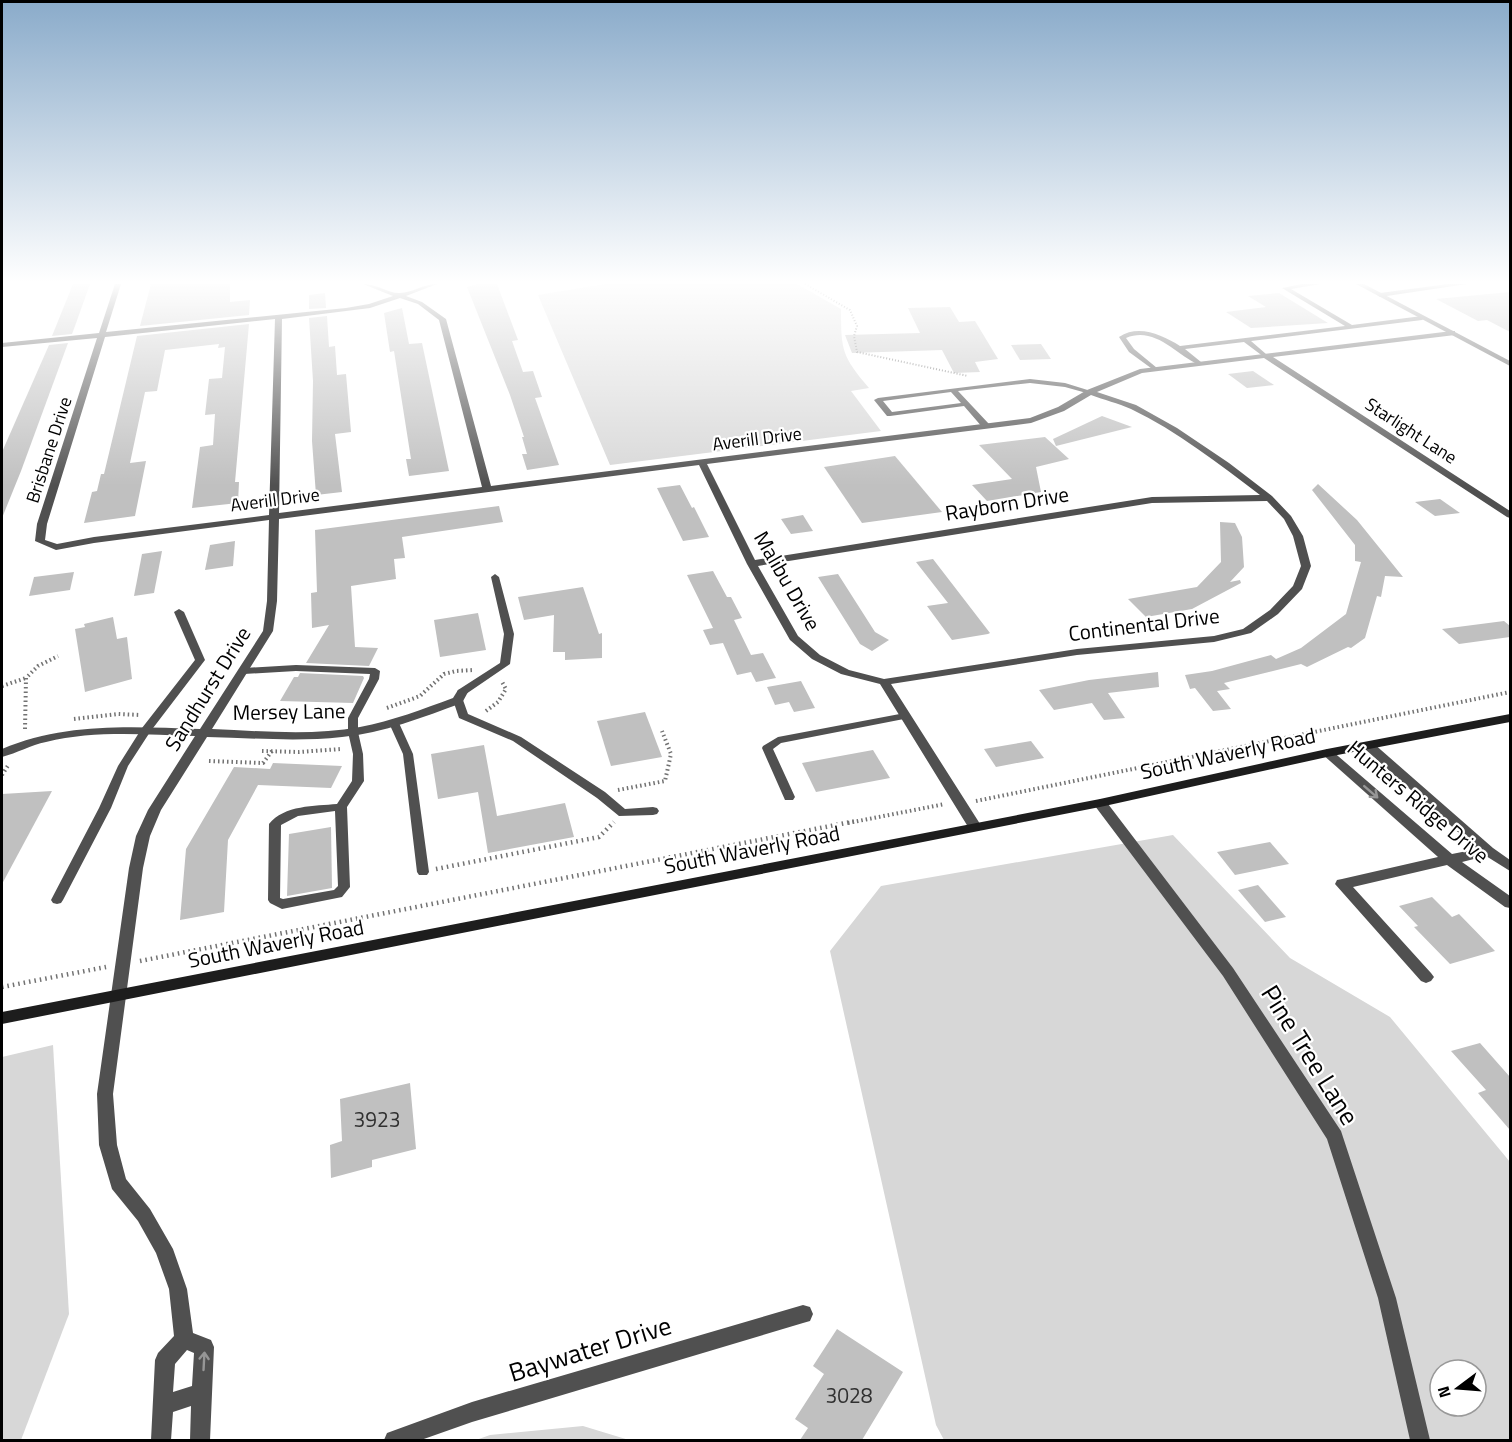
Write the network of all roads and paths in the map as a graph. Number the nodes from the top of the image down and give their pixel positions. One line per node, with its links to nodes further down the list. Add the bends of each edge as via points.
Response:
1 (98, 351): 24 (street, Brisbane Drive, via 42,524 39,541)
2 (278, 351): 23 (street, Sandhurst Drive)
3 (451, 351): 20 (street)
4 (857, 351): 14 (path)
5 (1134, 351): 13 (lane)
6 (1183, 351): 11 (lane)
7 (1259, 351): 10 (lane)
8 (1296, 351): 10 (street, Averill Drive)
9 (1486, 351): 12 (street)
10 (1264, 355): 11 (street, Averill Drive); 22 (street, Starlight Lane)
11 (1199, 363): 13 (street, Averill Drive)
12 (1510, 364)
13 (1155, 369): 16 (street, Averill Drive, via 1140,371)
14 (976, 377)
15 (953, 390): 16 (lane, via 1030,381); 17 (lane); 17 (lane, via 878,400 890,414)
16 (1090, 392): 18 (street, Averill Drive, via 1031,420); 21 (street, Continental Drive, via 1133,407 1173,430)
17 (966, 404): 18 (lane)
18 (986, 426): 19 (street, Averill Drive)
19 (702, 462): 20 (street, Averill Drive); 25 (street, Malibu Drive)
20 (488, 490): 23 (street, Averill Drive)
21 (1269, 498): 25 (street, Rayborn Drive, via 1152,500); 32 (street, Continental Drive, via 1298,536 1306,566 1298,587 1274,612 1247,631 1194,643 1077,652)
22 (1510, 515)
23 (274, 517): 24 (street, Averill Drive); 29 (street, Sandhurst Drive, via 268,631)
24 (56, 547)
25 (752, 564): 32 (street, Malibu Drive, via 794,638 816,657 845,672)
26 (495, 578): 30 (lane, via 509,634 505,664)
27 (178, 612): 36 (lane, via 200,660)
28 (58, 656): 31 (path, via 38,666)
29 (244, 671): 39 (lane, via 375,671); 48 (street, Sandhurst Drive)
30 (490, 673): 35 (lane); 38 (path, via 506,689 501,699 494,708); 39 (path, via 451,671 437,677 422,694)
31 (26, 678): 33 (path); 44 (path)
32 (884, 682): 37 (street)
33 (2, 686)
34 (1510, 692): 60 (path)
35 (460, 696): 38 (lane); 42 (street, Mersey Lane)
36 (156, 716): 41 (path, via 118,714); 45 (lane)
37 (905, 716): 59 (lane, via 778,740 767,748); 60 (street)
38 (466, 717): 64 (lane, via 517,739)
39 (353, 718): 49 (lane)
40 (1510, 718): 51 (main road, South Waverly Road)
41 (66, 720)
42 (394, 723): 49 (street, Mersey Lane); 69 (lane, via 408,754)
43 (35, 726): 44 (path)
44 (25, 729): 47 (path)
45 (146, 730): 48 (street, Mersey Lane); 54 (street, Mersey Lane, via 69,732); 70 (lane, via 123,766)
46 (662, 731): 64 (path, via 671,754 665,781 614,790)
47 (17, 732)
48 (202, 732): 49 (street, Mersey Lane); 72 (street, Sandhurst Drive, via 155,810 144,836)
49 (353, 732): 50 (lane)
50 (356, 746): 53 (path, via 328,751); 62 (lane, via 358,781)
51 (1370, 746): 55 (main road, South Waverly Road); 66 (street, Hunters Ridge Drive)
52 (250, 750): 53 (path)
53 (272, 751): 57 (path, via 263,763)
54 (2, 753)
55 (1327, 753): 61 (main road, South Waverly Road); 67 (street, Hunters Ridge Drive, one-way to 67)
56 (19, 760): 58 (path, via 9,763)
57 (210, 761)
58 (2, 775)
59 (789, 797)
60 (959, 802): 65 (street); 72 (path)
61 (1100, 803): 65 (main road, South Waverly Road); 84 (street, Pine Tree Lane, via 1228,972 1335,1136 1387,1298)
62 (341, 807): 62 (lane, via 344,886 338,894 282,904 274,900 275,824 294,814)
63 (653, 811): 64 (lane)
64 (623, 813): 69 (path, via 600,837)
65 (975, 827): 75 (main road, South Waverly Road)
66 (1488, 851): 67 (street); 68 (street, Hunters Ridge Drive)
67 (1450, 860): 71 (street, Hunters Ridge Drive); 73 (street, via 1342,884)
68 (1510, 866)
69 (423, 872)
70 (57, 900)
71 (1510, 903)
72 (124, 964): 74 (path); 75 (street, Sandhurst Drive)
73 (1426, 977)
74 (2, 987)
75 (119, 997): 76 (main road, South Waverly Road); 78 (street, Sandhurst Drive, via 105,1094 108,1145 118,1183 144,1215 164,1249 178,1289)
76 (2, 1018)
77 (803, 1314): 83 (street, Baywater Drive, via 472,1412)
78 (184, 1339): 79 (street, one-way to 78, via 204,1347); 80 (street, via 165,1360)
79 (202, 1393): 80 (street); 82 (street)
80 (164, 1405): 81 (street)
81 (161, 1440)
82 (200, 1440)
83 (394, 1440)
84 (1420, 1440)

